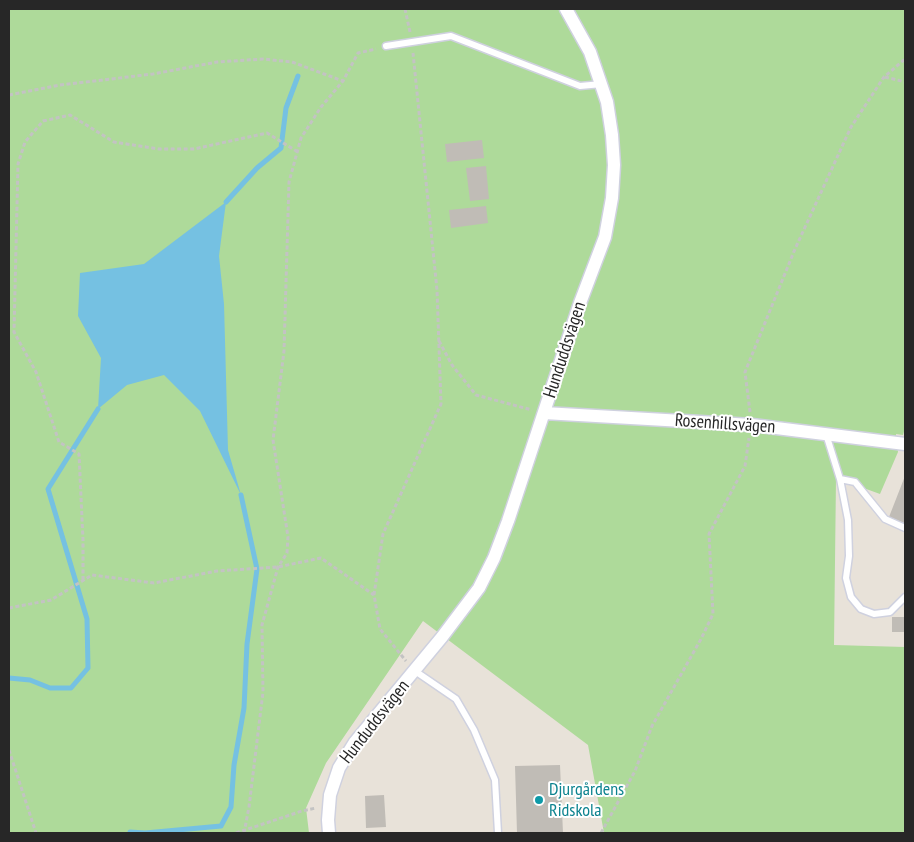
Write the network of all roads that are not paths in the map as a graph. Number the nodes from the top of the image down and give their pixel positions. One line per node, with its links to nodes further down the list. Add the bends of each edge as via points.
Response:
1 (566, 9): 3 (street, Hunduddsvägen, via 590,52)
2 (386, 46): 3 (lane, via 451,36 580,86)
3 (602, 84): 4 (street, Hunduddsvägen, via 612,135 612,198 605,236)
4 (544, 413): 5 (street, Rosenhillsvägen, via 752,425); 10 (street, Hunduddsvägen, via 505,530 479,588)
5 (825, 434): 6 (street, Rosenhillsvägen); 7 (lane)
6 (905, 444)
7 (840, 478): 8 (lane, via 856,482 885,519); 9 (lane, via 848,520 846,578 851,597 861,609 874,614 890,612)
8 (905, 528)
9 (905, 597)
10 (415, 671): 11 (street, Hunduddsvägen, via 355,742 339,768 330,795); 12 (lane, Hunduddsvägen, via 456,699 474,730 496,780)
11 (329, 833)
12 (498, 833)

